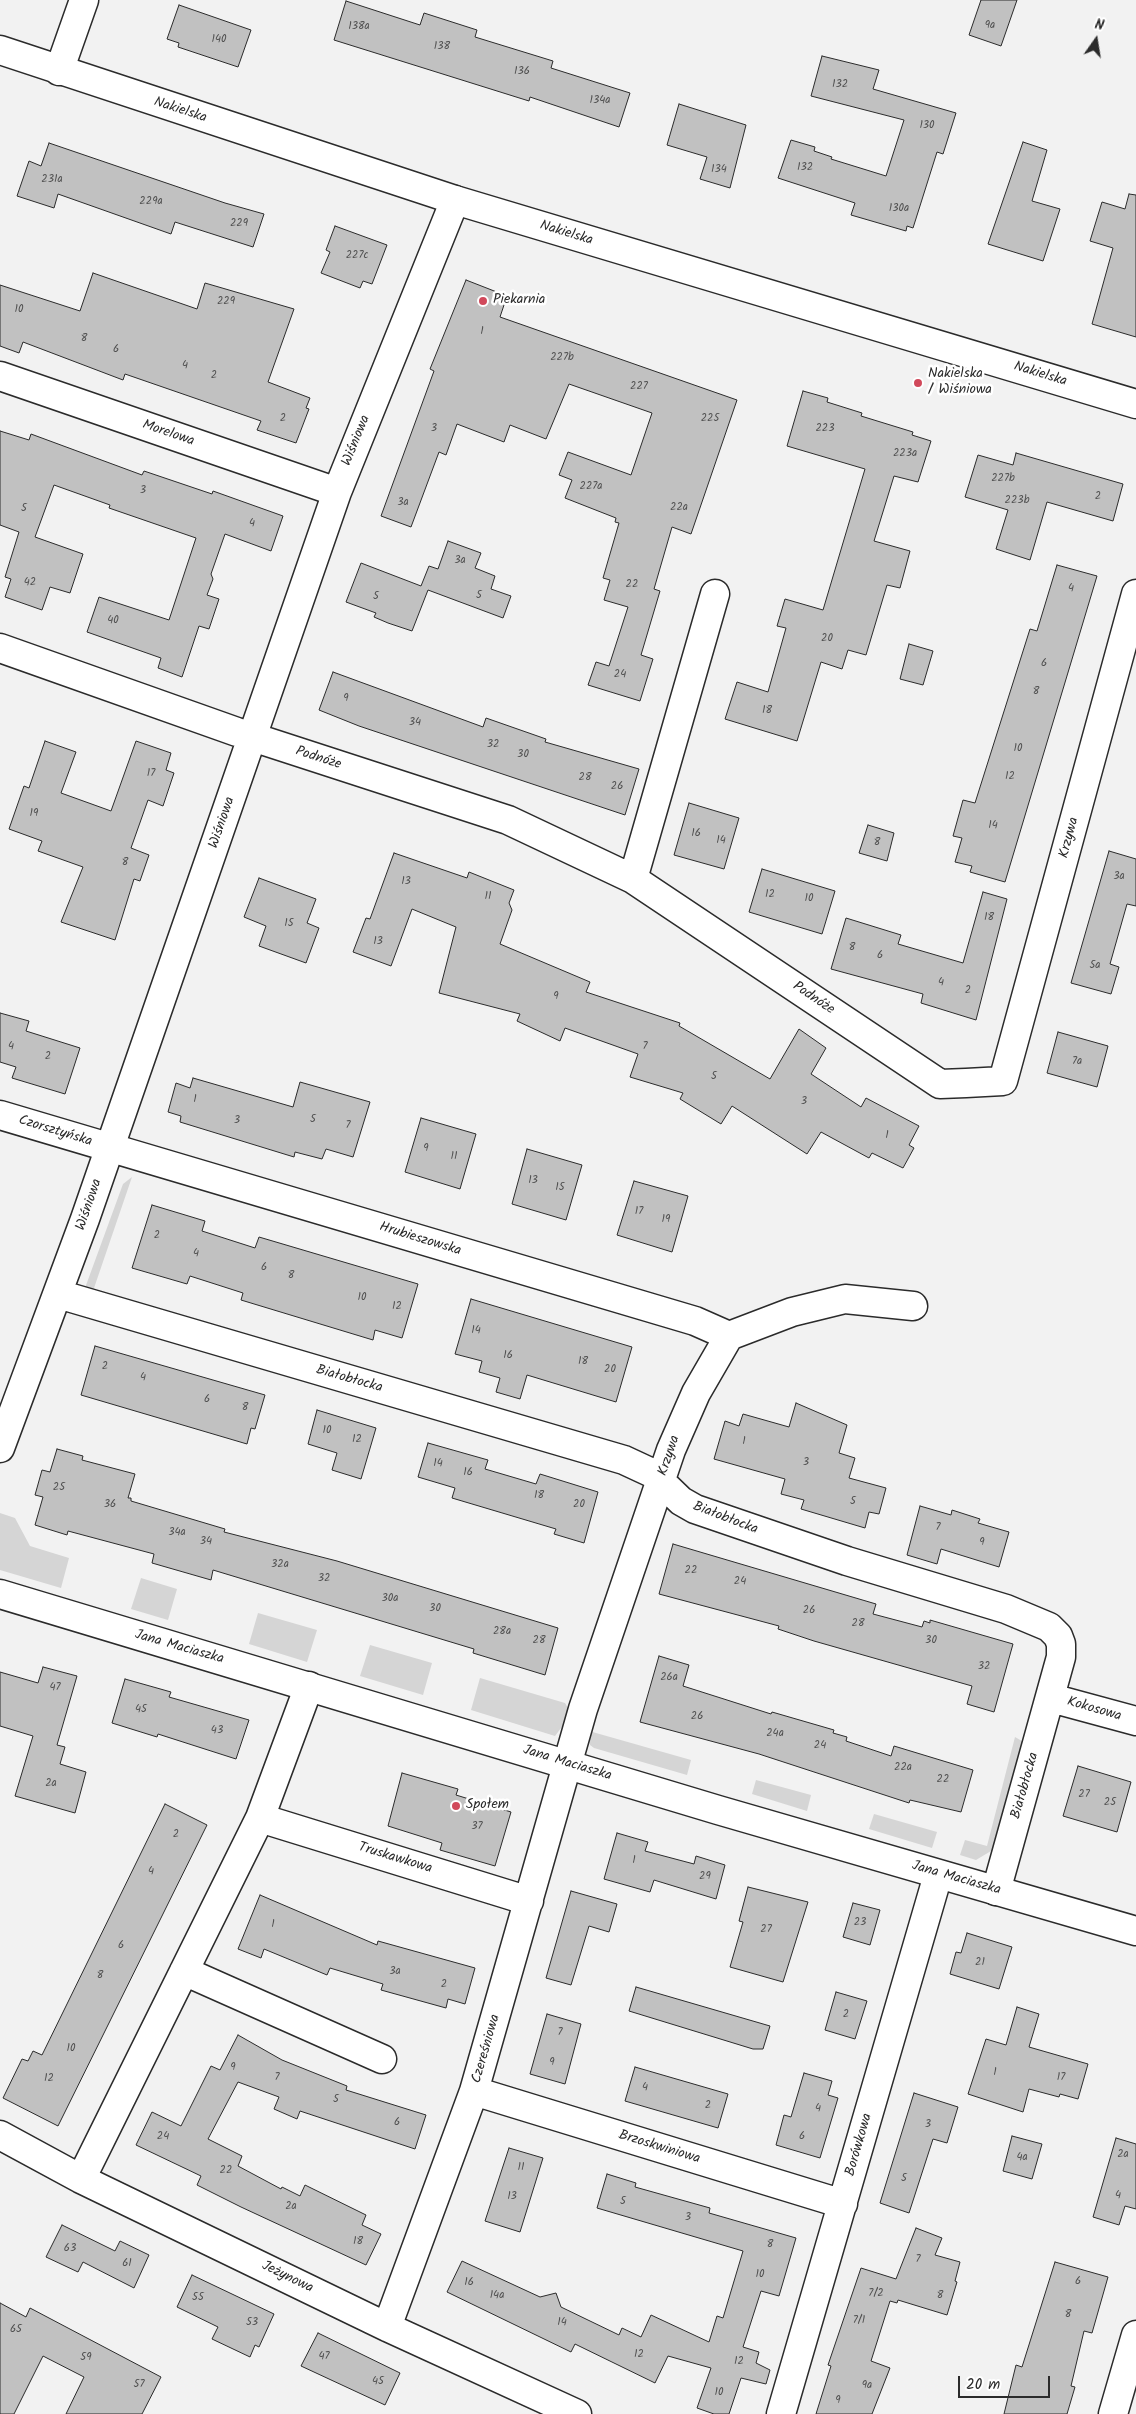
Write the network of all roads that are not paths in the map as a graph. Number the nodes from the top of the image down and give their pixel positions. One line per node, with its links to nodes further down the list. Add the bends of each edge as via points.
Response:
1 (84, 0): 3 (street)
2 (0, 50): 3 (street, Nakielska)
3 (59, 71): 4 (street, Nakielska)
4 (455, 200): 6 (street, Nakielska); 7 (street, Wiśniowa)
5 (0, 376): 7 (street, Morelowa)
6 (1136, 404)
7 (337, 492): 11 (street, Wiśniowa)
8 (715, 594): 12 (street)
9 (1136, 594): 13 (street, Krzywa)
10 (0, 648): 11 (street, Podnóże)
11 (253, 737): 12 (street, Podnóże, via 508,820); 15 (street, Wiśniowa)
12 (633, 879): 13 (street, Podnóże, via 940,1084)
13 (1003, 1081)
14 (0, 1115): 15 (street, Czorsztyńska)
15 (110, 1148): 16 (street, Wiśniowa); 18 (street, Hrubieszowska, via 686,1319)
16 (58, 1294): 19 (street, Wiśniowa); 20 (street, Białobłocka, via 624,1460 642,1467)
17 (913, 1306): 18 (street, via 845,1298 792,1312)
18 (729, 1336): 20 (street, Krzywa, via 683,1419)
19 (0, 1448)
20 (661, 1481): 23 (street, Białobłocka, via 681,1501 696,1509 813,1550 1006,1609 1048,1627 1061,1644); 25 (street, Krzywa, via 583,1709)
21 (0, 1594): 22 (street, Jana Maciaszka)
22 (309, 1686): 25 (street, Jana Maciaszka); 26 (street)
23 (1051, 1698): 24 (street, Kokosowa); 28 (street, Białobłocka)
24 (1136, 1721)
25 (568, 1764): 27 (street, Jana Maciaszka); 29 (street, Czereśniowa)
26 (260, 1818): 29 (street, Truskawkowa); 31 (street)
27 (938, 1875): 28 (street, Jana Maciaszka); 36 (street, Borówkowa)
28 (996, 1891): 30 (street, Jana Maciaszka)
29 (529, 1901): 33 (street, Czereśniowa)
30 (1136, 1931)
31 (184, 1971): 32 (street); 35 (street)
32 (382, 2060)
33 (474, 2091): 36 (street, Brzoskwiniowa); 37 (street, Czereśniowa)
34 (0, 2135): 35 (street, Jeżynowa)
35 (81, 2179): 37 (street, Jeżynowa)
36 (843, 2204): 40 (street, Borówkowa)
37 (387, 2326): 39 (street, Jeżynowa)
38 (1136, 2335): 41 (street)
39 (577, 2414)
40 (781, 2414)
41 (1113, 2414)

